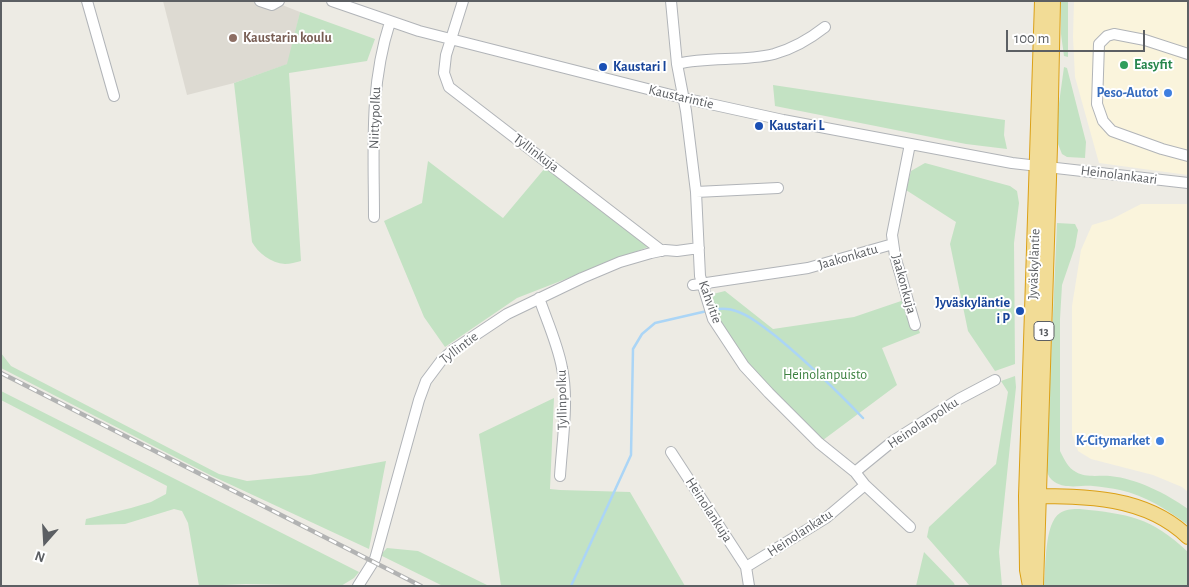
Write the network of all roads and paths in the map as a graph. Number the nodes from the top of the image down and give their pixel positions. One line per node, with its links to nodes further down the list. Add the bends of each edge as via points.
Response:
1 (86, 1): 14 (street)
2 (260, 1): 3 (street, via 272,5)
3 (279, 1)
4 (332, 1): 9 (street, Kaustarintie)
5 (463, 1): 11 (street, Tyllinkuja)
6 (671, 1): 13 (street, Kahvitie)
7 (1042, 1): 18 (highway, Jyväskyläntie / 13)
8 (1053, 1): 18 (highway, Jyväskyläntie / 13)
9 (390, 22): 11 (street, Kaustarintie); 22 (street, Niittypolku, via 379,61 374,103)
10 (825, 27): 13 (street, via 773,54)
11 (450, 39): 15 (street, Kaustarintie); 25 (street, Tyllinkuja, via 444,73 450,88)
12 (1188, 54): 17 (street, via 1145,40 1114,34 1107,36 1099,44 1097,104 1103,121 1112,131)
13 (677, 64): 15 (street, Kahvitie)
14 (114, 96)
15 (683, 98): 16 (street, Kaustarintie); 21 (street, Kahvitie)
16 (910, 144): 18 (street, Kaustarintie); 23 (street, Jaakonkatu)
17 (1188, 156)
18 (1043, 166): 19 (street, Heinolankaari); 34 (highway, Jyväskyläntie / 13)
19 (1188, 183)
20 (778, 188): 21 (street)
21 (696, 192): 24 (street, Kahvitie)
22 (374, 217)
23 (893, 244): 26 (street, Jaakonkatu, via 808,268); 28 (street, Jaakonkuja)
24 (699, 248): 25 (street, Tyllintie); 26 (street, Kahvitie, via 700,276)
25 (662, 251): 27 (street, Tyllintie, via 620,262)
26 (697, 284): 31 (street, Kahvitie, via 713,319 744,366 819,443)
27 (539, 298): 32 (street, Tyllinpolku, via 564,378); 38 (street, Tyllintie, via 507,314 453,350 426,381 382,538 371,567)
28 (915, 325)
29 (995, 380): 31 (street, Heinolanpolku, via 915,426)
30 (672, 452): 37 (street, Heinolankuja)
31 (855, 472): 33 (street, Kahvitie)
32 (560, 476)
33 (865, 484): 35 (street, Kahvitie); 37 (street, Heinolankatu, via 826,518)
34 (1032, 496): 36 (highway, via 1108,499 1132,505 1160,516); 40 (highway, Jyväskyläntie / 13, via 1027,570); 41 (highway, Jyväskyläntie / 13)
35 (910, 527)
36 (1188, 536)
37 (746, 567): 39 (street)
38 (358, 586)
39 (749, 586)
40 (1030, 586)
41 (1036, 586)

